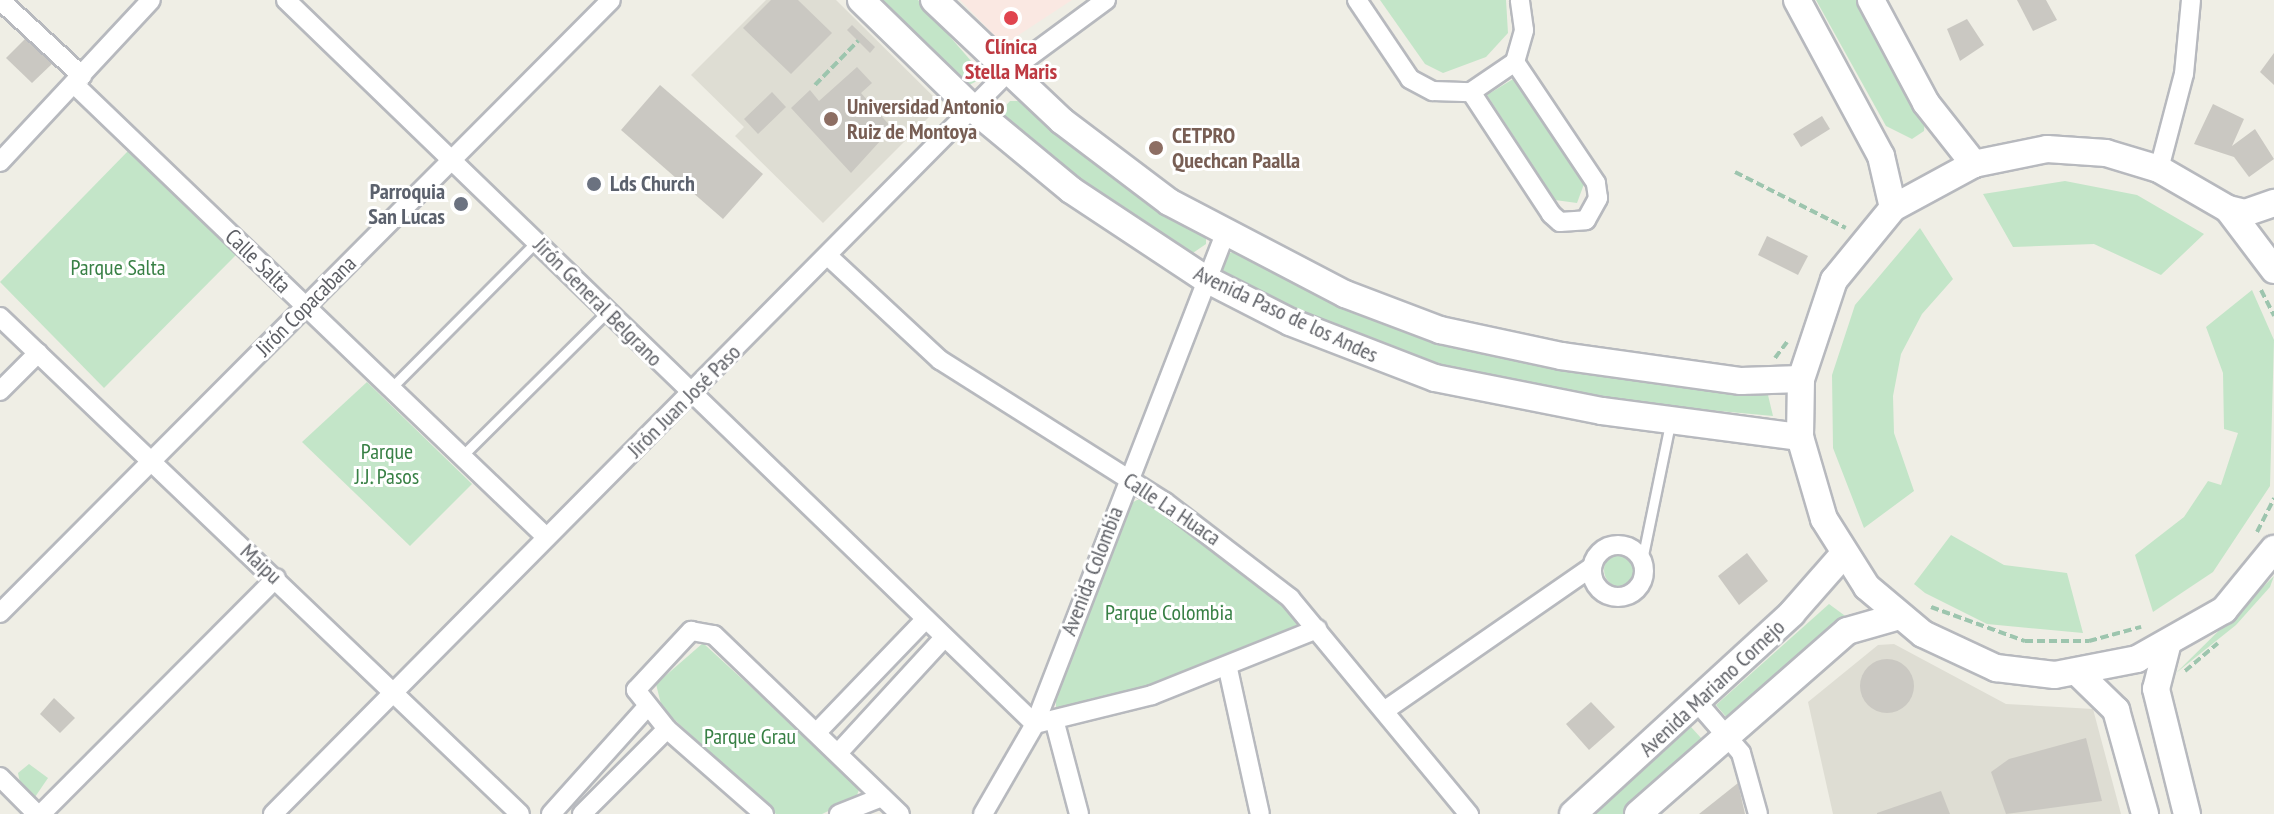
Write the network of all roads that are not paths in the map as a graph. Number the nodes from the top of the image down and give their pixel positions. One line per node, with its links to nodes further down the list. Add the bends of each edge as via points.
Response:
1 (0, 0): 15 (street, Calle Salta)
2 (151, 0): 15 (street)
3 (286, 0): 18 (street, Jirón General Belgrano)
4 (611, 0): 18 (street, Jirón Copacabana)
5 (861, 0): 17 (main road, Avenida Paso de los Andes)
6 (934, 0): 14 (main road, Avenida Paso de los Andes)
7 (1106, 0): 14 (street, Jirón Juan José Paso)
8 (1357, 0): 16 (street, via 1410,79 1433,91)
9 (1520, 0): 13 (street, via 1524,30)
10 (1797, 0): 23 (main road, via 1872,135)
11 (1871, 0): 20 (main road, via 1926,103)
12 (2191, 0): 21 (street, via 2184,74)
13 (1515, 62): 16 (street); 16 (street, via 1596,183 1598,198 1586,220 1560,222 1551,214)
14 (1007, 73): 17 (street, Jirón Juan José Paso); 25 (main road, Avenida Paso de los Andes, via 1169,202)
15 (78, 80): 19 (street); 30 (street, Calle Salta)
16 (1471, 92)
17 (972, 108): 27 (street, Jirón Juan José Paso); 29 (main road, Avenida Paso de los Andes, via 1071,190)
18 (455, 156): 26 (street, Jirón General Belgrano); 30 (street, Jirón Copacabana)
19 (0, 162)
20 (1974, 164): 21 (main road, via 2047,149 2106,153); 23 (main road)
21 (2159, 169): 24 (main road)
22 (2274, 203): 24 (main road, via 2245,213)
23 (1893, 208): 34 (main road, via 1834,280)
24 (2228, 209): 28 (main road)
25 (1225, 234): 29 (street, Avenida Colombia); 34 (main road, Avenida Paso de los Andes, via 1331,288 1440,330 1657,370)
26 (536, 242): 31 (street, Jirón General Belgrano); 35 (lane)
27 (828, 256): 37 (street, Jirón Juan José Paso); 42 (street, Calle La Huaca, via 940,360)
28 (2264, 274)
29 (1204, 278): 38 (main road, Avenida Paso de los Andes, via 1356,351 1435,378); 42 (street, Avenida Colombia)
30 (306, 306): 35 (street, Calle Salta); 41 (street, Jirón Copacabana)
31 (607, 312): 37 (street, Jirón General Belgrano); 40 (lane)
32 (0, 317): 33 (street, Maipu)
33 (38, 353): 36 (street); 41 (street, Maipu)
34 (1801, 379): 39 (main road)
35 (391, 388): 40 (street, Calle Salta)
36 (0, 391)
37 (692, 395): 43 (street, Jirón Juan José Paso); 53 (street, Jirón General Belgrano)
38 (1671, 420): 39 (main road, Avenida Paso de los Andes); 45 (lane)
39 (1800, 437): 46 (main road, via 1809,477)
40 (462, 456): 43 (street, Calle Salta)
41 (152, 461): 48 (street, Maipu); 51 (street, Jirón Copacabana)
42 (1127, 478): 54 (street, Calle La Huaca, via 1245,560); 64 (street, Avenida Colombia)
43 (546, 537): 59 (street, Jirón Juan José Paso)
44 (2261, 546): 56 (main road, via 2224,610)
45 (1642, 551): 47 (street, via 1609,546); 50 (street, via 1644,576 1633,593 1614,597)
46 (1843, 555): 52 (main road); 60 (main road, Avenida Mariano Cornejo, via 1817,588)
47 (1592, 567): 49 (street); 50 (street)
48 (276, 578): 59 (street, Maipu); 71 (street)
49 (1575, 583): 50 (street); 62 (street)
50 (1597, 587)
51 (0, 613)
52 (1896, 617): 58 (main road, via 1996,668); 67 (main road, Avenida Mariano Cornejo, via 1847,631)
53 (925, 620): 55 (street, Jirón General Belgrano); 66 (street)
54 (1317, 629): 57 (street); 62 (street, Calle La Huaca)
55 (944, 638): 64 (street, Jirón General Belgrano); 68 (street)
56 (2167, 646): 58 (main road); 87 (main road, via 2156,689)
57 (1228, 669): 63 (street); 81 (street)
58 (2079, 674): 86 (main road, via 2116,710)
59 (396, 689): 72 (street, Jirón Juan José Paso); 73 (street, Maipu)
60 (1697, 702): 67 (street); 83 (main road, Avenida Mariano Cornejo)
61 (646, 708): 65 (street); 66 (street, via 639,680 691,631 704,631); 74 (street)
62 (1384, 711): 82 (street, Calle La Huaca)
63 (1055, 723): 64 (street); 80 (street)
64 (1035, 724): 79 (street, Avenida Colombia)
65 (667, 729): 75 (street); 76 (street)
66 (818, 731): 68 (street)
67 (1726, 735): 84 (main road, Avenida Mariano Cornejo); 85 (street, via 1751,775)
68 (839, 752): 70 (street)
69 (0, 777): 71 (street)
70 (882, 797): 77 (street); 78 (street)
71 (39, 814)
72 (273, 814)
73 (520, 814)
74 (551, 814)
75 (582, 814)
76 (764, 814)
77 (839, 814)
78 (900, 814)
79 (983, 814)
80 (1079, 814)
81 (1260, 814)
82 (1469, 814)
83 (1573, 814)
84 (1638, 814)
85 (1758, 814)
86 (2145, 814)
87 (2187, 814)

